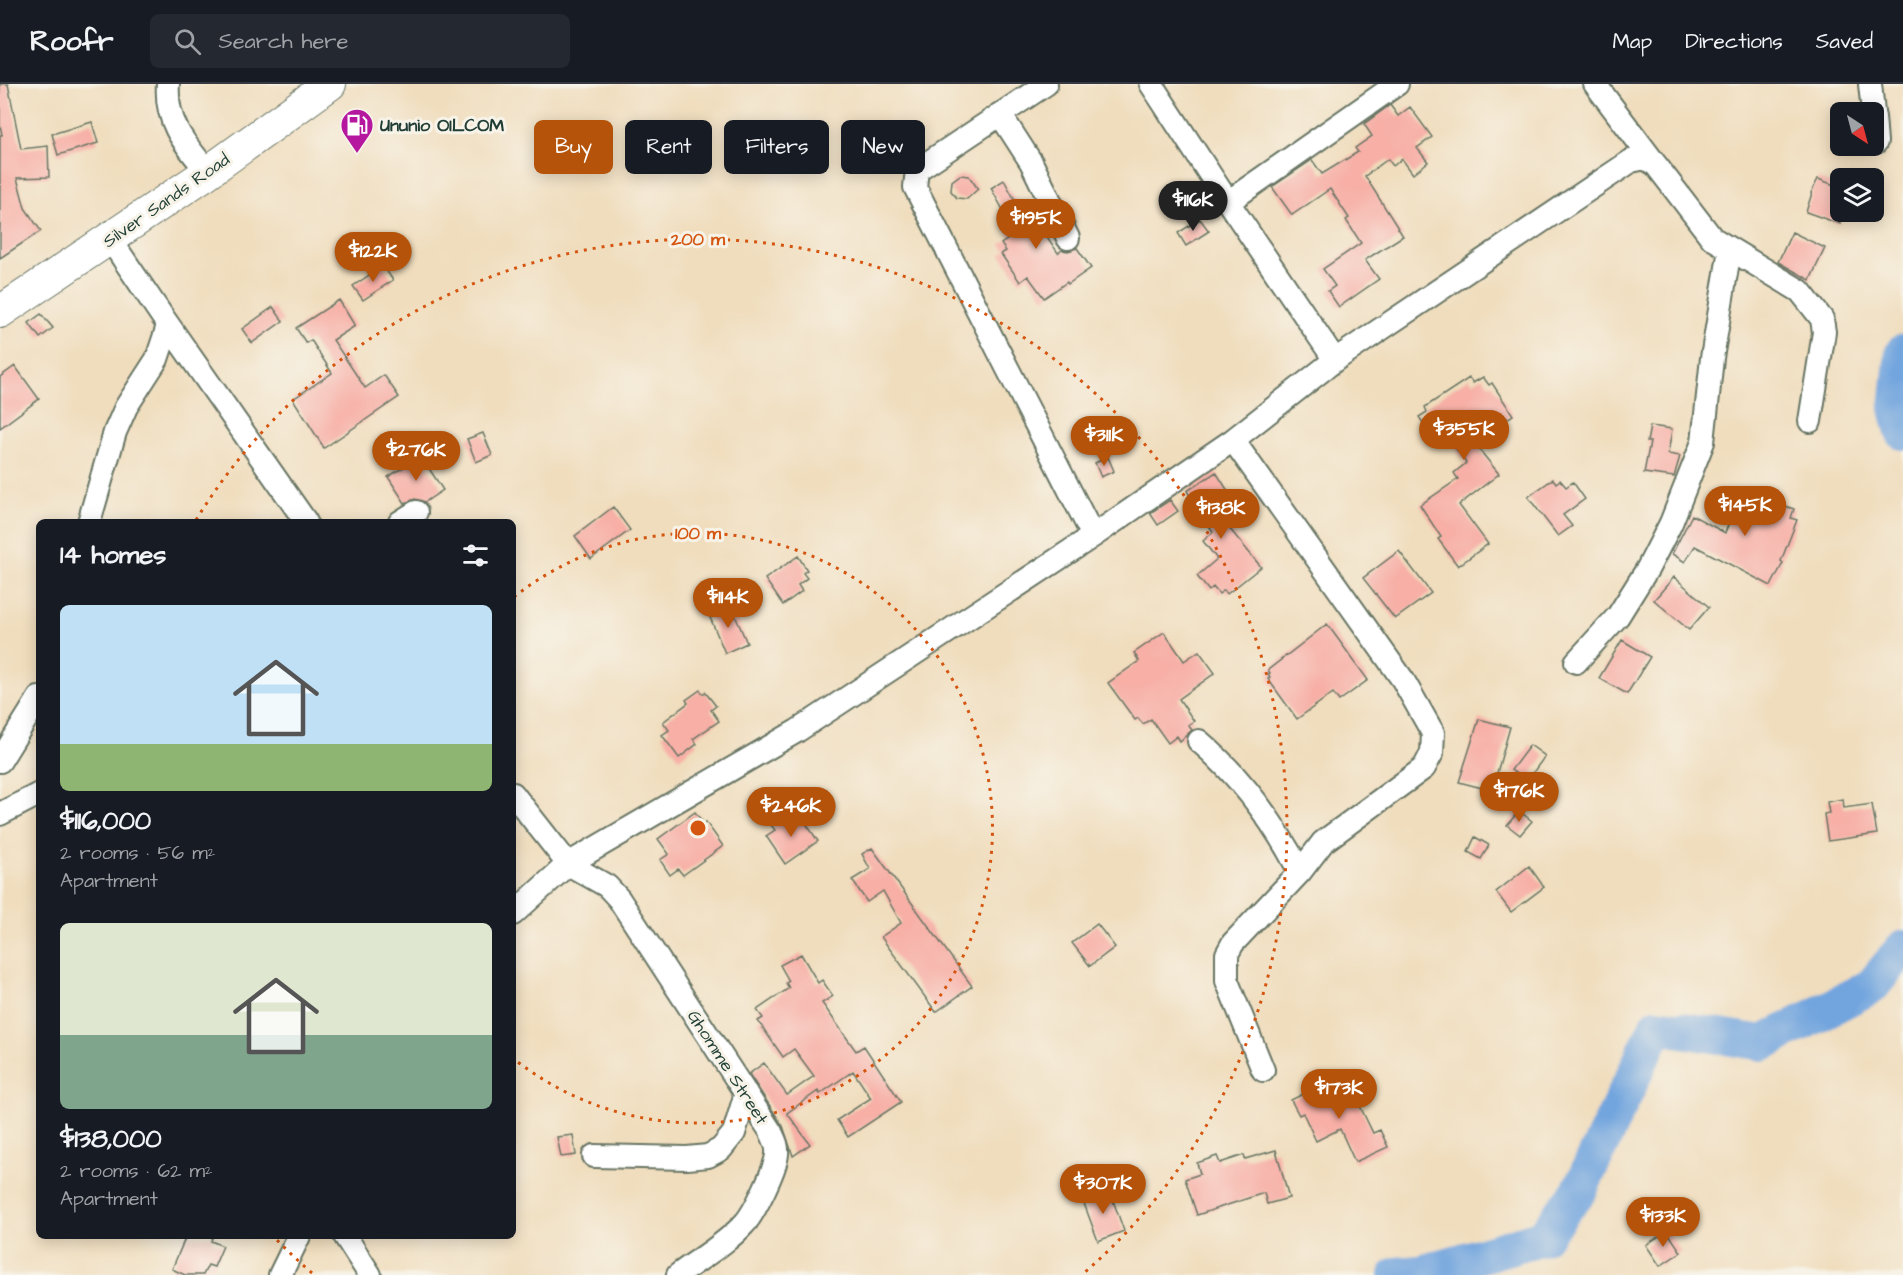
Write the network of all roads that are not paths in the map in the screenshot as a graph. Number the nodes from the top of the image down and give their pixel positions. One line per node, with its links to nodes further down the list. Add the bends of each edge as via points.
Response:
1 (168, 84): 11 (street, via 168,110 175,128)
2 (330, 84): 11 (street, Silver Sands Road)
3 (1047, 84): 9 (street)
4 (1150, 84): 12 (street)
5 (1397, 84): 12 (street)
6 (1595, 84): 10 (street)
7 (1870, 84): 8 (street)
8 (1872, 102)
9 (1000, 114): 13 (street, via 1031,162); 23 (street, via 917,170 915,188)
10 (1656, 165): 15 (street, via 1712,238); 18 (street, via 1645,158 1631,161)
11 (208, 172): 14 (street, Silver Sands Road)
12 (1228, 202): 18 (street)
13 (1068, 238)
14 (110, 239): 16 (street, Silver Sands Road); 17 (street)
15 (1731, 249): 19 (street, via 1800,291 1822,319 1824,332); 24 (street, via 1712,358 1703,442 1671,523 1648,568 1618,616)
16 (0, 312)
17 (168, 326): 21 (street, via 157,359 115,432); 22 (street)
18 (1335, 360): 20 (street)
19 (1810, 421)
20 (1233, 440): 23 (street); 32 (street, via 1403,680 1433,732 1432,753 1424,768 1323,842)
21 (89, 519)
22 (304, 519)
23 (1093, 536): 31 (street, via 797,731)
24 (1576, 662)
25 (36, 703): 27 (street)
26 (1199, 741): 32 (street, via 1239,779)
27 (0, 761)
28 (36, 796): 30 (street)
29 (516, 798): 31 (street)
30 (0, 814)
31 (568, 864): 33 (street); 35 (street, Ghomme Street, via 607,886 619,899)
32 (1300, 872): 34 (street, via 1227,954 1227,981)
33 (516, 911)
34 (1263, 1070)
35 (746, 1093): 36 (street, via 734,1133 721,1149 708,1156); 41 (street, Ghomme Street, via 771,1132 777,1156 744,1224)
36 (594, 1156)
37 (298, 1239): 39 (street)
38 (347, 1239): 40 (street)
39 (280, 1275)
40 (370, 1275)
41 (678, 1275)

